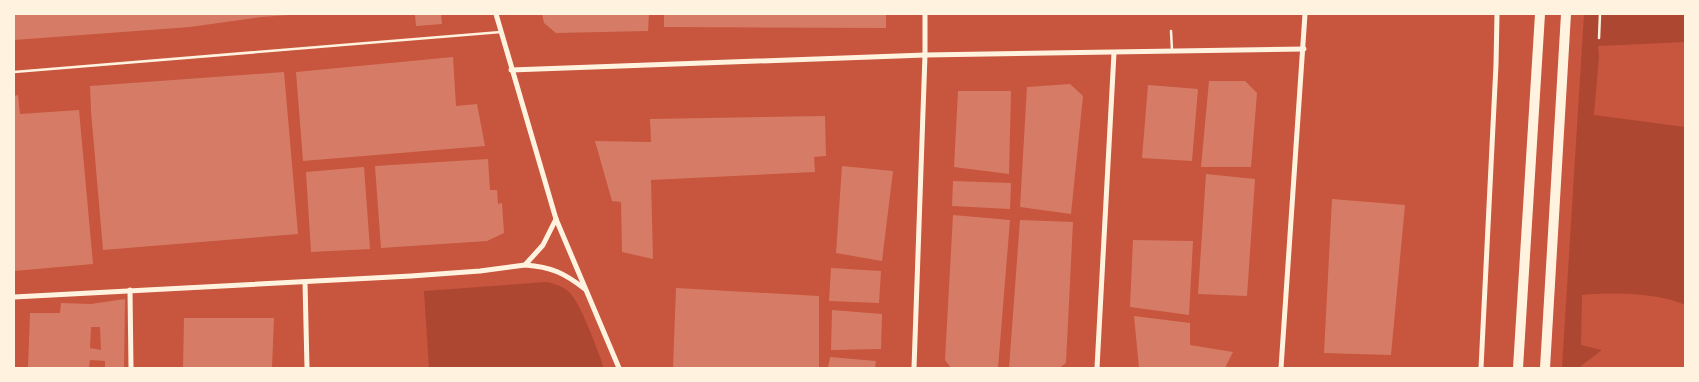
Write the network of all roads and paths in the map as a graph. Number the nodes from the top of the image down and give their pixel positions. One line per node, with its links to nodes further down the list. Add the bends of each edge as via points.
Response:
1 (496, 14): 9 (street)
2 (925, 14): 14 (street)
3 (1305, 14): 11 (street)
4 (1497, 14): 29 (street)
5 (1540, 14): 30 (highway)
6 (1566, 14): 31 (highway)
7 (1600, 14): 10 (path)
8 (1172, 31): 12 (lane)
9 (501, 32): 15 (street); 16 (lane)
10 (1599, 38)
11 (1304, 49): 12 (street); 28 (street)
12 (1172, 52): 13 (street)
13 (1114, 53): 14 (street); 27 (street)
14 (925, 55): 15 (street); 26 (street)
15 (512, 70): 17 (street)
16 (14, 72)
17 (556, 219): 18 (street, via 543,244); 21 (street)
18 (525, 265): 19 (street, via 480,271); 21 (street, via 548,267)
19 (305, 282): 20 (street); 24 (street)
20 (130, 290): 22 (street); 23 (street)
21 (586, 290): 25 (street)
22 (14, 297)
23 (131, 368)
24 (308, 368)
25 (619, 368)
26 (914, 368)
27 (1097, 368)
28 (1281, 368)
29 (1481, 368)
30 (1518, 368)
31 (1545, 368)

